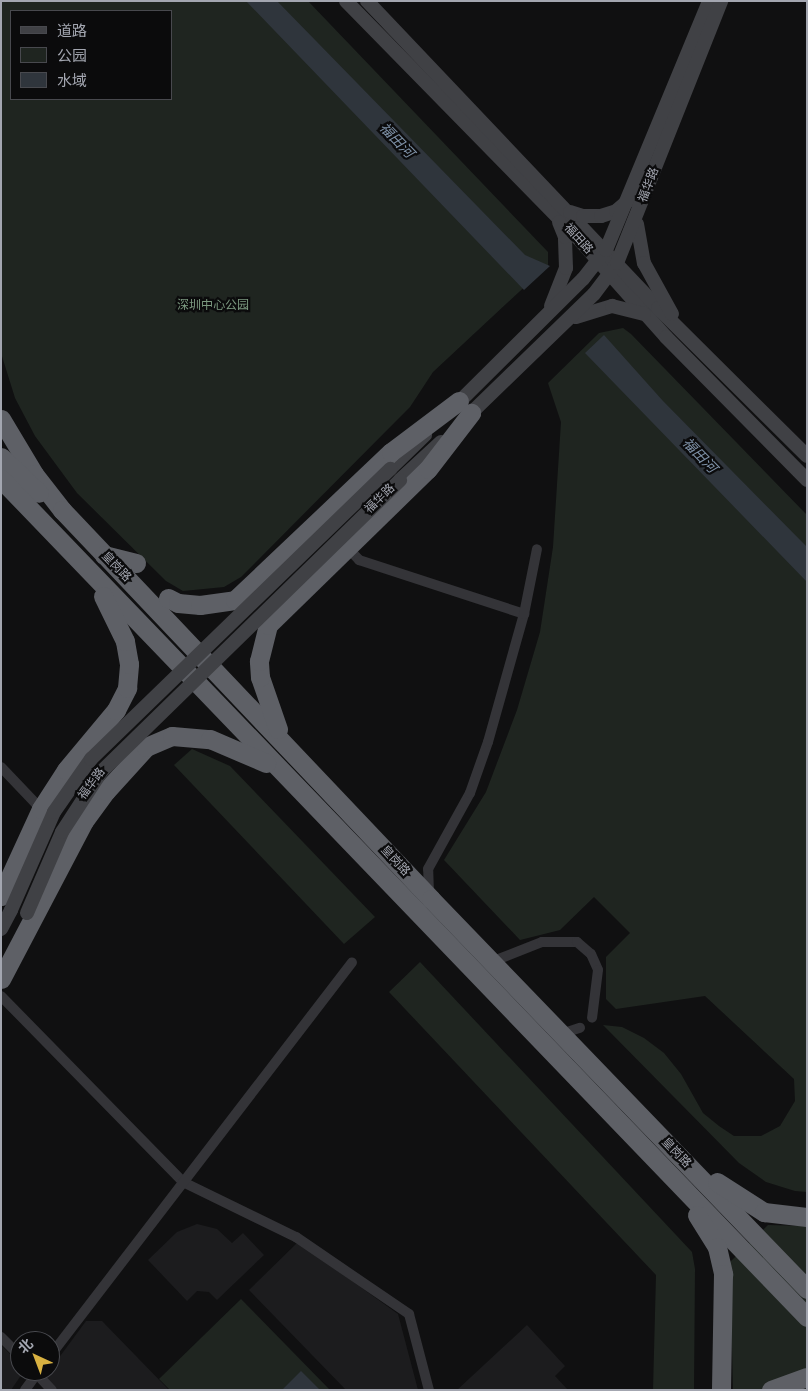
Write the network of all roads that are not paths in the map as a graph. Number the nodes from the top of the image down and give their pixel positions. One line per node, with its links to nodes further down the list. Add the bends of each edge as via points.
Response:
1 (346, 1): 7 (main road, 福田路)
2 (367, 1): 6 (main road, 福田路)
3 (709, 1): 5 (main road, 福华路)
4 (721, 1): 8 (main road, 福华路)
5 (630, 198): 6 (main road, via 616,211 601,216 583,216); 9 (main road, 福华路)
6 (568, 210): 9 (main road, 福田路)
7 (552, 211): 9 (main road, 福田路); 12 (main road, via 562,227 568,252 563,282)
8 (639, 212): 10 (main road, 福华路); 14 (main road, via 637,230 644,263)
9 (602, 256): 10 (main road, 福田路); 12 (main road, 福华路)
10 (613, 269): 11 (main road, 福田路); 13 (main road, 福华路); 14 (main road, 福田路)
11 (645, 314): 13 (main road, via 612,306 598,308); 20 (main road, 福田路)
12 (545, 317): 15 (main road, 福华路)
13 (566, 322): 15 (main road, 福华路)
14 (680, 327): 17 (main road, 福田路)
15 (465, 407): 22 (highway, via 428,469); 27 (highway, via 392,452); 38 (main road, 福华路, bridge, via 390,470 91,759 54,812); 42 (main road, 福华路, bridge, via 400,480 100,772 62,832)
16 (1, 419): 21 (highway, 皇岗路, via 29,467)
17 (807, 456)
18 (1, 457): 21 (highway, via 33,489)
19 (1, 480): 26 (highway, 皇岗路)
20 (807, 480)
21 (62, 510): 24 (highway, 皇岗路)
22 (347, 547): 29 (highway); 30 (street, via 359,560)
23 (537, 549): 30 (street)
24 (104, 555): 25 (highway); 32 (highway, 皇岗路)
25 (136, 563)
26 (92, 575): 31 (highway, via 120,628 129,664 129,678 122,700); 35 (highway, 皇岗路)
27 (254, 582): 28 (highway, via 236,600 225,604 188,605); 29 (highway, via 250,594 254,606 265,613)
28 (168, 598)
29 (278, 613): 32 (highway, via 268,625 259,661 266,700)
30 (524, 614): 37 (street, via 488,742 470,792 428,869 427,885)
31 (106, 723): 33 (highway, via 125,718 136,724 143,735); 36 (highway, via 66,770)
32 (284, 741): 37 (highway, 皇岗路)
33 (138, 754): 35 (highway, via 157,740 188,736 210,739 235,748); 43 (highway, via 84,822)
34 (1, 767): 36 (street)
35 (278, 770): 46 (highway, 皇岗路)
36 (41, 809): 38 (highway)
37 (431, 899): 40 (highway, 皇岗路)
38 (6, 903): 39 (main road, 福华路)
39 (1, 929)
40 (491, 962): 45 (street, via 542,942 577,942 591,954 598,970); 47 (highway, 皇岗路)
41 (352, 963): 48 (street)
42 (1, 975)
43 (1, 979)
44 (1, 996): 48 (street)
45 (592, 1018)
46 (655, 1158): 51 (highway, 皇岗路); 57 (highway, via 701,1220 716,1247 723,1274)
47 (680, 1158): 49 (highway, via 749,1205 777,1215); 50 (highway, 皇岗路)
48 (183, 1182): 53 (street); 56 (street, via 296,1237 409,1314)
49 (807, 1217)
50 (807, 1289)
51 (807, 1318)
52 (1, 1337): 54 (street)
53 (60, 1343)
54 (10, 1346)
55 (807, 1376): 58 (highway)
56 (429, 1390)
57 (721, 1390)
58 (771, 1390)

